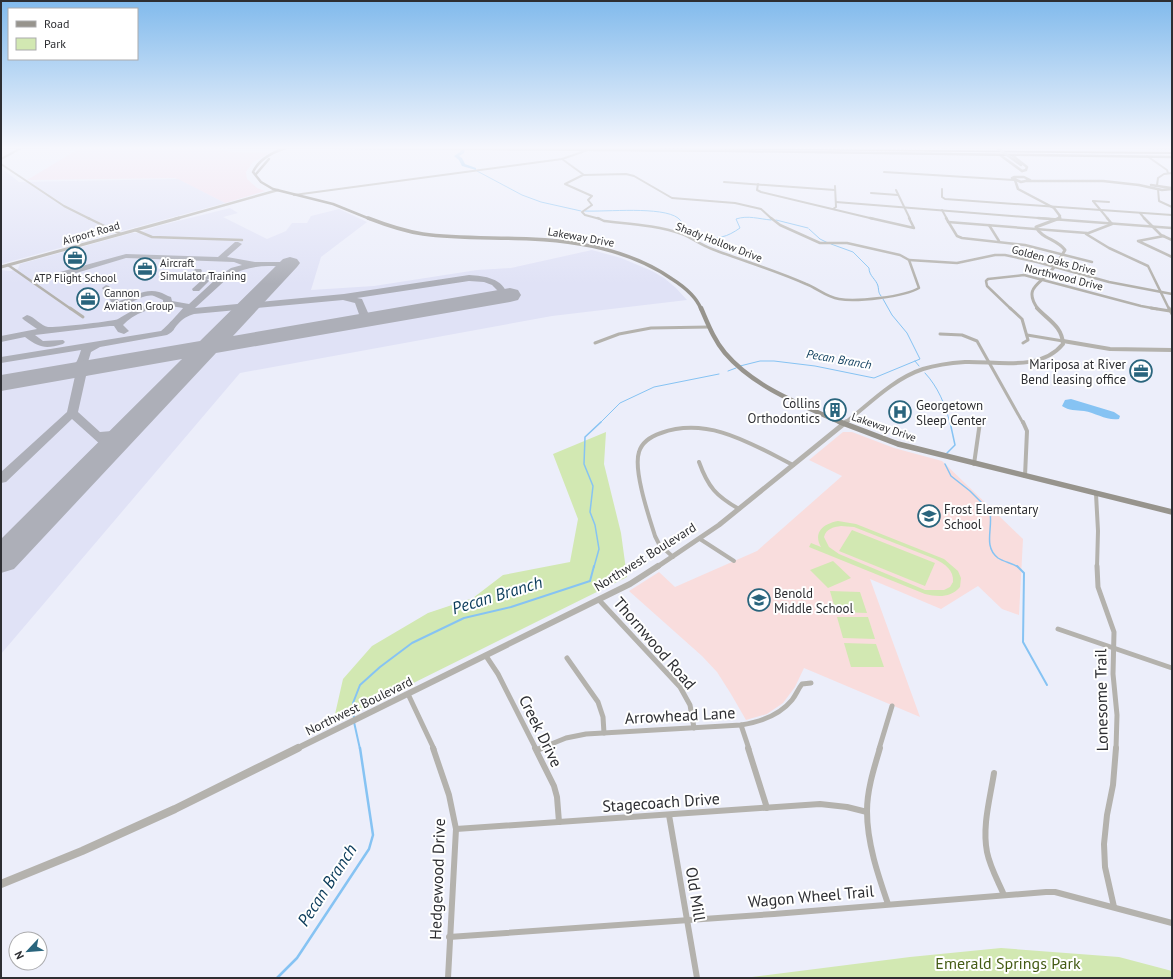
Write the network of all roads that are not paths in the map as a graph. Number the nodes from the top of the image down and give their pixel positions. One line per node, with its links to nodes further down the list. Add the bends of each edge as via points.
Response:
1 (44, 193): 34 (street, via 64,206)
2 (268, 193): 32 (street, Airport Road)
3 (287, 193): 13 (main road, Lakeway Drive)
4 (311, 193): 13 (street)
5 (585, 193): 41 (street, Shady Hollow Drive, via 592,196 588,200 592,205 584,211 585,215 604,221 646,225 682,234 710,248 807,284 842,300 889,297 918,289)
6 (663, 193): 41 (street, via 672,198 735,203 760,208 780,225 820,243 847,243 891,252)
7 (766, 193): 20 (street)
8 (835, 193): 15 (street)
9 (871, 193): 14 (street)
10 (942, 193): 17 (street, via 945,199)
11 (1025, 193): 17 (street)
12 (1157, 193): 18 (street, via 1159,200)
13 (294, 195): 51 (main road, Lakeway Drive, via 333,204 388,226 415,232 451,237 564,242 624,255 660,270 683,286 699,303)
14 (898, 195): 19 (street)
15 (836, 202): 19 (street); 20 (street)
16 (1109, 202): 22 (street, via 1093,201)
17 (1051, 206): 22 (street); 25 (street, via 1060,216)
18 (1172, 206)
19 (904, 207): 20 (street, via 914,228); 21 (street)
20 (834, 209)
21 (942, 210): 25 (street); 26 (street)
22 (1100, 210): 23 (street); 27 (street)
23 (1140, 213): 24 (street); 29 (street)
24 (1172, 215)
25 (1058, 219): 27 (street); 31 (street, via 1037,225)
26 (948, 222): 28 (street); 38 (street, via 957,236 962,238)
27 (1111, 223): 29 (street); 33 (street)
28 (989, 225): 31 (street); 38 (street)
29 (1152, 226): 30 (street); 35 (street)
30 (1172, 228)
31 (1036, 229): 33 (street); 39 (street, via 1061,245 1064,249)
32 (135, 230): 34 (street, Airport Road); 36 (street, via 152,237)
33 (1087, 233): 47 (street, via 1100,243 1148,266)
34 (121, 234): 43 (street, Airport Road)
35 (1164, 236): 37 (street); 40 (street, via 1138,242)
36 (242, 240)
37 (1172, 240)
38 (999, 241): 39 (street)
39 (1063, 254): 42 (street); 44 (street)
40 (1172, 257)
41 (909, 260): 44 (street, Golden Oaks Drive, via 956,263 1000,255)
42 (1092, 262)
43 (8, 265): 45 (street, Airport Road); 50 (street)
44 (1053, 266): 46 (street, via 1050,272); 47 (street, Golden Oaks Drive, via 1087,277)
45 (1, 267)
46 (1040, 279): 49 (street, Northwood Drive); 53 (street, Northwood Drive, via 1019,275 990,278 986,281 989,288 1022,319); 54 (street, via 1033,288 1033,299 1041,311 1059,328)
47 (1160, 292): 48 (street, Golden Oaks Drive); 49 (street)
48 (1172, 294)
49 (1171, 312)
50 (83, 317)
51 (709, 327): 55 (street, via 651,328 619,334); 60 (main road, Lakeway Drive, via 716,342 742,370 780,395)
52 (940, 334): 58 (street, via 962,335 975,340)
53 (1028, 335): 54 (street); 56 (street, via 1028,340)
54 (1063, 341): 57 (street, via 1110,349); 58 (street, Northwest Boulevard, via 1058,351 1043,358 1017,362)
55 (595, 343)
56 (1023, 343)
57 (1172, 350)
58 (989, 362): 60 (street, Northwest Boulevard, via 950,363 916,372 899,380); 64 (street, via 1027,431)
59 (980, 419): 62 (street)
60 (844, 424): 62 (main road, Lakeway Drive, via 898,444); 63 (street, Northwest Boulevard)
61 (699, 462): 66 (street, via 711,490)
62 (974, 464): 64 (main road, Lakeway Drive)
63 (793, 465): 66 (street, Northwest Boulevard); 69 (street, via 729,434 710,428 673,429 647,440 639,451 638,465 655,536 659,544)
64 (1024, 476): 65 (main road, Lakeway Drive)
65 (1096, 494): 67 (main road, Lakeway Drive); 73 (street, Lonesome Trail, via 1098,587 1112,624)
66 (739, 509): 68 (street, Northwest Boulevard)
67 (1172, 512)
68 (700, 539): 69 (street, Northwest Boulevard); 70 (street)
69 (673, 557): 71 (street, Northwest Boulevard)
70 (734, 561)
71 (599, 600): 74 (street, Northwest Boulevard); 81 (street, Thornwood Road, via 680,687 690,705)
72 (1058, 629): 73 (street)
73 (1113, 648): 76 (street); 93 (street, Lonesome Trail, via 1117,738 1104,844 1105,867)
74 (486, 656): 78 (street, Northwest Boulevard); 83 (street, Creek Drive)
75 (567, 658): 82 (street, via 598,702)
76 (1172, 668)
77 (811, 683): 80 (street, Arrowhead Lane, via 802,684 788,705 776,714 764,720)
78 (408, 694): 89 (street, Hedgewood Drive, via 422,718 449,793); 90 (street, Northwest Boulevard, via 128,831)
79 (892, 706): 86 (street, via 869,793)
80 (742, 725): 81 (street, Arrowhead Lane); 85 (street)
81 (694, 728): 82 (street, Arrowhead Lane)
82 (604, 732): 83 (street, Arrowhead Lane, via 566,738)
83 (537, 750): 88 (street, Creek Drive, via 554,786)
84 (994, 772): 91 (street, via 986,846)
85 (767, 808): 86 (street, Stagecoach Drive, via 833,804); 87 (street, Stagecoach Drive)
86 (867, 812): 92 (street, via 876,871)
87 (669, 815): 88 (street, Stagecoach Drive); 94 (street, Old Mill)
88 (559, 822): 89 (street, Stagecoach Drive)
89 (456, 829): 96 (street, Hedgewood Drive)
90 (1, 884)
91 (1004, 895): 92 (street, Wagon Wheel Trail); 93 (street, Wagon Wheel Trail, via 1055,892)
92 (888, 904): 94 (street, Wagon Wheel Trail)
93 (1114, 907): 95 (street, Wagon Wheel Trail)
94 (686, 920): 96 (street, Wagon Wheel Trail); 98 (street, Old Mill)
95 (1172, 924)
96 (449, 937): 97 (street, Hedgewood Drive)
97 (448, 978)
98 (697, 978)

